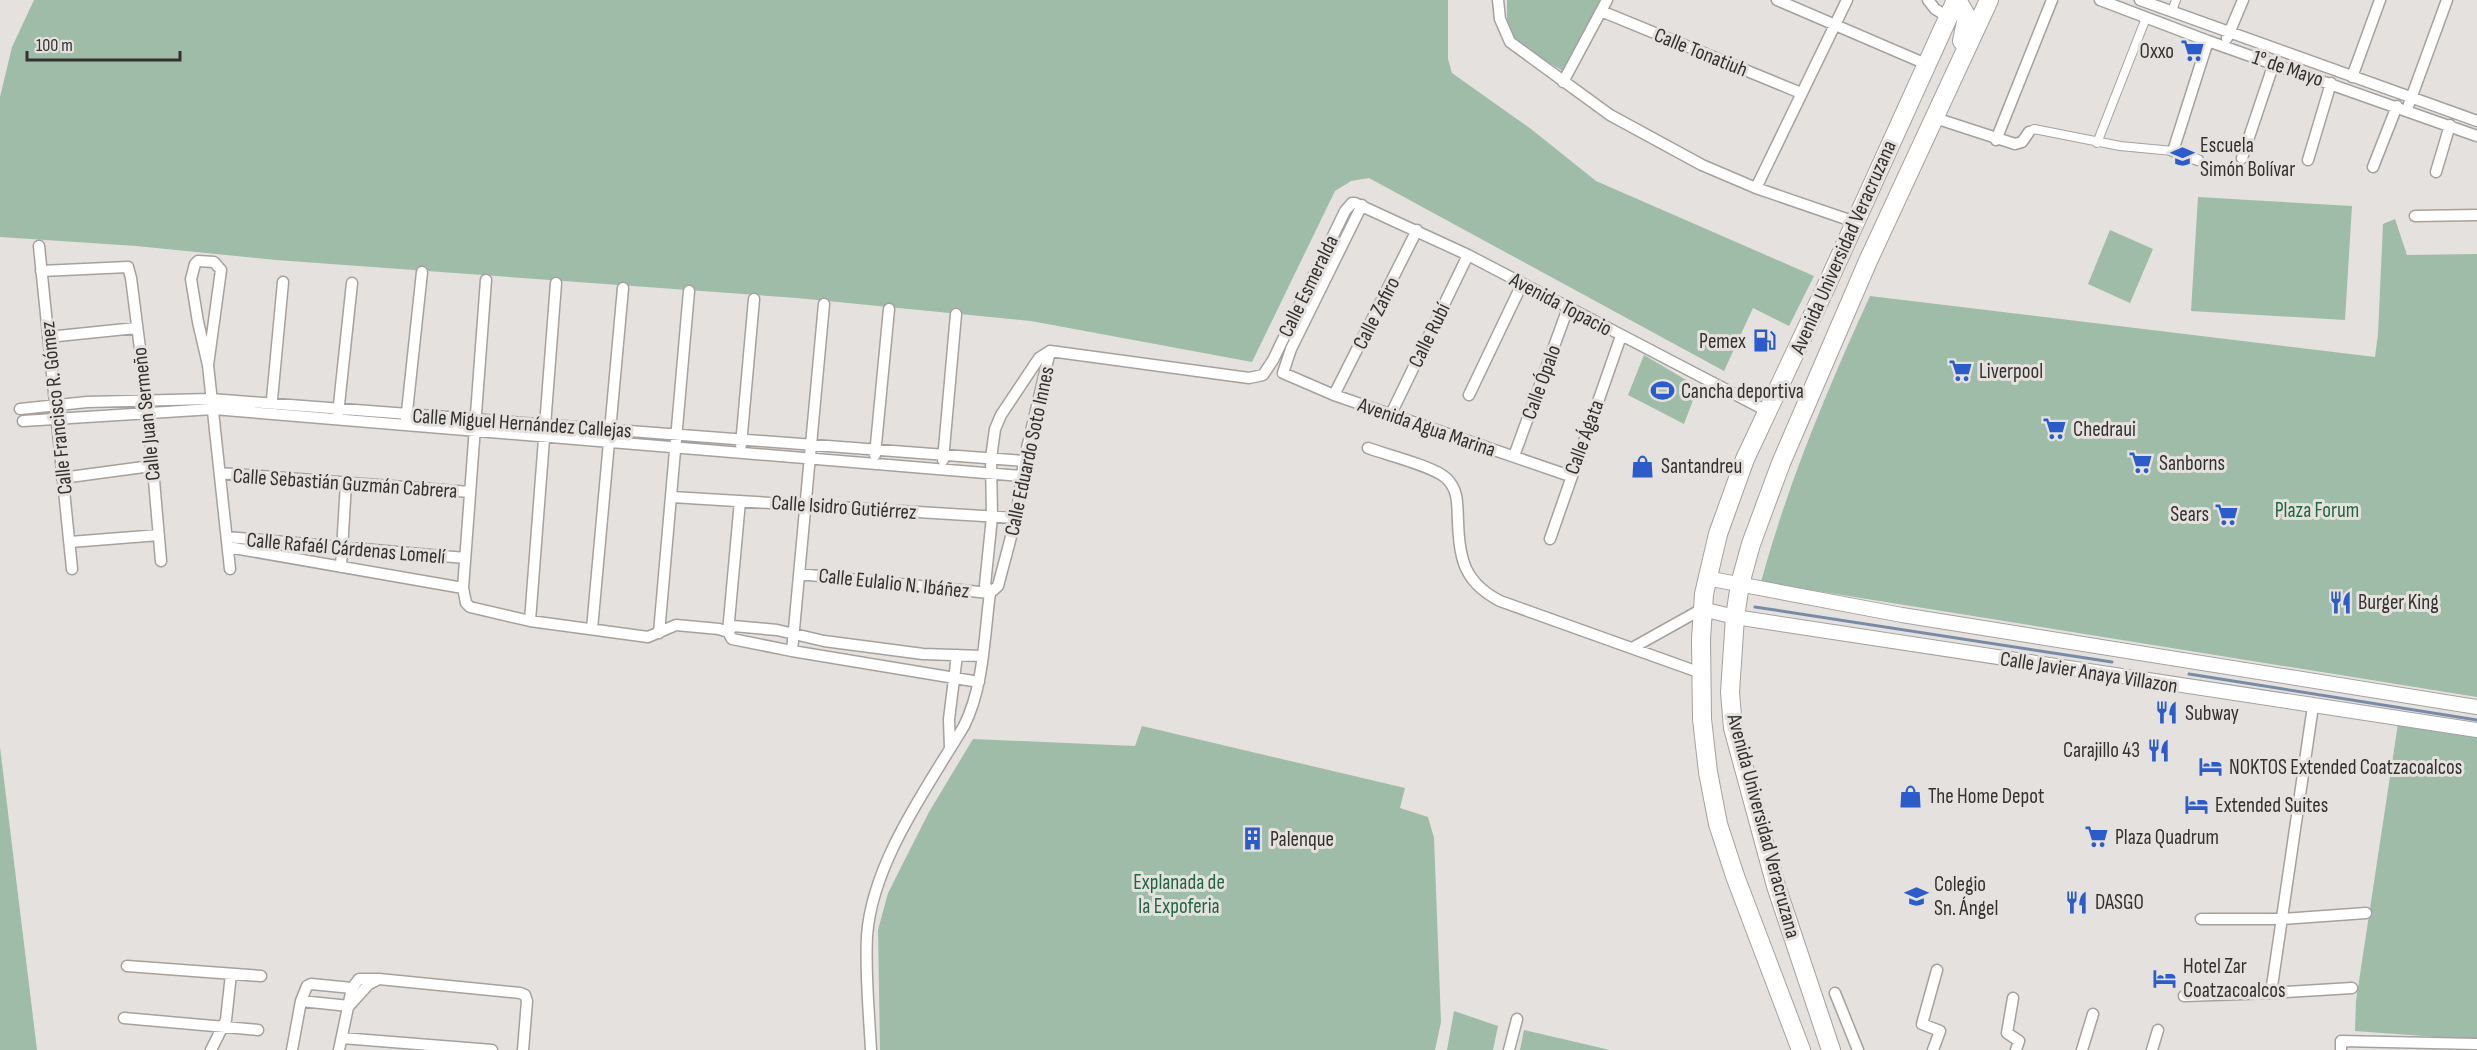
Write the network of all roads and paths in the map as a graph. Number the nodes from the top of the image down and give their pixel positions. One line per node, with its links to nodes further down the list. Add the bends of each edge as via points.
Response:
1 (1498, 0): 26 (street, via 1500,19 1510,42)
2 (1607, 0): 16 (street)
3 (1777, 0): 19 (street)
4 (1847, 0): 19 (street)
5 (1928, 0): 15 (street, via 1935,9)
6 (1983, 0): 15 (main road)
7 (1989, 0): 31 (main road, Avenida Universidad Veracruzana)
8 (2052, 0): 36 (street)
9 (2100, 0): 18 (street, 1° de Mayo)
10 (2140, 0): 17 (street, 1° de Mayo)
11 (2176, 0): 17 (street)
12 (2243, 0): 20 (street)
13 (2380, 0): 25 (street)
14 (2447, 0): 29 (street)
15 (1956, 7): 23 (main road, Avenida Universidad Veracruzana); 31 (main road, via 1967,25 1941,86)
16 (1601, 11): 26 (street); 28 (street, Calle Tonatiuh)
17 (2172, 11): 20 (street, 1° de Mayo)
18 (2146, 18): 21 (street, 1° de Mayo); 37 (street)
19 (1836, 24): 23 (street); 28 (street)
20 (2229, 32): 22 (street); 25 (street, 1° de Mayo)
21 (2208, 41): 22 (street, 1° de Mayo); 38 (street)
22 (2224, 46): 24 (street, 1° de Mayo)
23 (1926, 63): 48 (main road, Avenida Universidad Veracruzana)
24 (2274, 63): 27 (street, 1° de Mayo); 39 (street)
25 (2352, 77): 29 (street, 1° de Mayo)
26 (1563, 82): 44 (street, via 1648,138)
27 (2331, 83): 30 (street, 1° de Mayo); 41 (street)
28 (1801, 93): 44 (street)
29 (2411, 98): 30 (street); 32 (street, 1° de Mayo)
30 (2402, 108): 33 (street, 1° de Mayo); 42 (street)
31 (1935, 118): 36 (street); 129 (main road, Avenida Universidad Veracruzana, via 1808,397 1761,514)
32 (2476, 119): 35 (street)
33 (2450, 126): 35 (street, 1° de Mayo); 43 (street)
34 (2029, 132): 36 (street, via 2018,143); 37 (street, via 2034,129)
35 (2474, 134)
36 (1996, 140)
37 (2097, 142): 38 (street)
38 (2175, 153): 40 (street)
39 (2242, 158)
40 (2198, 160)
41 (2308, 160)
42 (2373, 167)
43 (2436, 172)
44 (1756, 188): 48 (street)
45 (1357, 204): 49 (street, Avenida Topacio); 69 (street, Calle Esmeralda, via 1345,211 1263,375 1249,378); 71 (street, Avenida Agua Marina, via 1283,368 1285,375)
46 (2477, 215): 47 (street)
47 (2415, 216)
48 (1855, 222): 79 (main road, Avenida Universidad Veracruzana)
49 (1417, 230): 51 (street, Avenida Topacio); 71 (street, Calle Zafiro)
50 (39, 246): 52 (street, Calle Francisco R. Gómez)
51 (1468, 255): 58 (street, Avenida Topacio); 81 (street, Calle Rubí)
52 (41, 271): 66 (street, Calle Juan Sermeño, via 128,267); 68 (street, Calle Francisco R. Gómez)
53 (422, 272): 83 (street)
54 (486, 280): 86 (street)
55 (283, 282): 77 (street)
56 (352, 283): 80 (street)
57 (556, 283): 85 (street)
58 (1522, 284): 63 (street, Avenida Topacio); 72 (street)
59 (623, 288): 87 (street)
60 (689, 291): 88 (street)
61 (754, 299): 90 (street)
62 (824, 304): 92 (street)
63 (1568, 308): 67 (street, Avenida Topacio); 98 (street, Calle Ópalo)
64 (890, 309): 95 (street)
65 (956, 314): 97 (street)
66 (136, 328): 68 (street); 73 (street, Calle Juan Sermeño)
67 (1621, 336): 79 (street, Avenida Topacio); 107 (street, Calle Ágata)
68 (48, 337): 74 (street, Calle Francisco R. Gómez)
69 (1050, 351): 99 (street, Calle Eduardo Soto Innes, via 1039,358 1001,415); 101 (street, Calle Eduardo Soto Innes)
70 (208, 365): 70 (street, via 221,270 207,260 195,264 191,279); 75 (street)
71 (1334, 395): 81 (street, Avenida Agua Marina)
72 (1469, 395)
73 (146, 400): 74 (street, Calle Miguel Hernández Callejas); 75 (street, Calle Miguel Hernández Callejas); 78 (street, Calle Juan Sermeño)
74 (56, 404): 76 (street, Calle Miguel Hernández Callejas); 82 (street, Calle Francisco R. Gómez)
75 (212, 404): 77 (street, Calle Miguel Hernández Callejas); 78 (street, Calle Miguel Hernández Callejas); 105 (street)
76 (20, 409)
77 (271, 409): 80 (street, Calle Miguel Hernández Callejas)
78 (147, 411): 82 (street, Calle Miguel Hernández Callejas); 103 (street, Calle Juan Sermeño)
79 (1767, 411): 128 (main road, Avenida Universidad Veracruzana, via 1727,507)
80 (338, 414): 83 (street, Calle Miguel Hernández Callejas)
81 (1391, 414): 98 (street, Avenida Agua Marina)
82 (57, 417): 84 (street, Calle Miguel Hernández Callejas); 109 (street, Calle Francisco R. Gómez)
83 (406, 419): 86 (street, Calle Miguel Hernández Callejas)
84 (22, 421)
85 (544, 424): 86 (street, Calle Miguel Hernández Callejas); 87 (street, Calle Miguel Hernández Callejas); 89 (street)
86 (475, 425): 89 (street, Calle Miguel Hernández Callejas); 111 (street)
87 (610, 429): 88 (street, Calle Miguel Hernández Callejas); 91 (street)
88 (677, 434): 90 (street, Calle Miguel Hernández Callejas); 93 (street)
89 (543, 436): 91 (street, Calle Miguel Hernández Callejas); 134 (street)
90 (741, 439): 92 (street, Calle Miguel Hernández Callejas); 96 (street)
91 (609, 442): 93 (street, Calle Miguel Hernández Callejas); 135 (street)
92 (810, 444): 95 (street, Calle Miguel Hernández Callejas); 100 (street)
93 (676, 448): 96 (street, Calle Miguel Hernández Callejas); 112 (street)
94 (1368, 448): 139 (street, via 1439,473 1451,484 1457,497 1466,568 1482,592)
95 (876, 449): 97 (street, Calle Miguel Hernández Callejas); 102 (street)
96 (740, 453): 100 (street, Calle Miguel Hernández Callejas)
97 (943, 454): 99 (street, Calle Miguel Hernández Callejas); 104 (street)
98 (1514, 456): 107 (street, Avenida Agua Marina)
99 (991, 458): 101 (street, Calle Miguel Hernández Callejas); 106 (street, Calle Eduardo Soto Innes)
100 (809, 459): 102 (street, Calle Miguel Hernández Callejas); 114 (street)
101 (1023, 461): 108 (street, Calle Eduardo Soto Innes)
102 (874, 464): 104 (street, Calle Miguel Hernández Callejas)
103 (151, 466): 109 (street); 117 (street, Calle Juan Sermeño)
104 (942, 470): 106 (street, Calle Miguel Hernández Callejas)
105 (220, 473): 110 (street, Calle Sebastián Guzmán Cabrera); 120 (street)
106 (991, 475): 108 (street, Calle Miguel Hernández Callejas); 115 (street, Calle Eduardo Soto Innes)
107 (1570, 476): 118 (street, Calle Ágata)
108 (1021, 477): 116 (street, Calle Eduardo Soto Innes)
109 (62, 478): 119 (street, Calle Francisco R. Gómez)
110 (346, 483): 111 (street, Calle Sebastián Guzmán Cabrera); 121 (street)
111 (470, 492): 122 (street)
112 (672, 497): 113 (street, Calle Isidro Gutiérrez); 137 (street)
113 (740, 501): 114 (street, Calle Isidro Gutiérrez); 136 (street)
114 (804, 505): 115 (street, Calle Isidro Gutiérrez); 127 (street)
115 (992, 517): 116 (street, Calle Isidro Gutiérrez); 131 (street, Calle Eduardo Soto Innes, via 985,585)
116 (1016, 518): 131 (street, Calle Eduardo Soto Innes, via 998,586)
117 (159, 535): 119 (street); 123 (street, Calle Juan Sermeño)
118 (1550, 539)
119 (70, 542): 125 (street, Calle Francisco R. Gómez)
120 (227, 542): 121 (street, Calle Rafaél Cárdenas Lomelí); 124 (street, Calle Rafaél Cárdenas Lomelí); 126 (street)
121 (341, 547): 122 (street, Calle Rafaél Cárdenas Lomelí); 124 (street)
122 (465, 558): 130 (street)
123 (161, 561)
124 (341, 567): 130 (street, Calle Rafaél Cárdenas Lomelí)
125 (72, 569)
126 (230, 569)
127 (799, 574): 131 (street, Calle Eulalio N. Ibáñez); 138 (street)
128 (1706, 578): 129 (street, Calle Javier Anaya Villazon); 132 (main road, Avenida Universidad Veracruzana)
129 (1740, 584): 133 (main road, Avenida Universidad Veracruzana); 141 (street, Calle Javier Anaya Villazon)
130 (463, 588): 134 (street, via 470,607)
131 (990, 593): 143 (street, Calle Eduardo Soto Innes)
132 (1702, 609): 133 (street, Calle Javier Anaya Villazon); 139 (street); 145 (main road, Avenida Universidad Veracruzana)
133 (1735, 617): 146 (street, Calle Javier Anaya Villazon); 191 (main road, Avenida Universidad Veracruzana, via 1730,692 1733,728 1776,886)
134 (530, 621): 135 (street)
135 (592, 629): 137 (street, via 648,637)
136 (728, 632): 137 (street, via 676,625); 138 (street, via 733,626); 140 (street, via 732,639)
137 (659, 633)
138 (794, 634): 140 (street); 142 (street)
139 (1634, 647): 145 (street)
140 (792, 651): 147 (street)
141 (2127, 651): 144 (street, Calle Javier Anaya Villazon); 146 (street)
142 (957, 656): 143 (street); 147 (street)
143 (982, 656): 148 (street, Calle Eduardo Soto Innes)
144 (2181, 660): 149 (street); 151 (street, Calle Javier Anaya Villazon)
145 (1701, 673): 190 (main road, Avenida Universidad Veracruzana, via 1705,750 1718,824)
146 (2125, 677): 149 (street, Calle Javier Anaya Villazon)
147 (955, 678): 148 (street); 153 (street, via 949,719)
148 (979, 682): 153 (street, Calle Eduardo Soto Innes, via 968,718)
149 (2178, 686): 150 (street, Calle Javier Anaya Villazon)
150 (2313, 706): 152 (street, Calle Javier Anaya Villazon); 155 (street)
151 (2477, 707)
152 (2477, 730)
153 (950, 748): 188 (street, Calle Eduardo Soto Innes, via 886,861 873,901 867,950)
154 (2366, 914): 155 (street)
155 (2282, 919): 156 (street); 165 (street)
156 (2201, 920)
157 (127, 966): 159 (street)
158 (1938, 970): 193 (street, via 1922,1024 1940,1031)
159 (231, 974): 160 (street); 173 (street, via 230,1005)
160 (261, 976)
161 (379, 979): 162 (street, via 359,979); 169 (street); 187 (street, via 525,995)
162 (352, 988): 168 (street, via 311,984 303,991); 169 (street)
163 (2352, 988): 165 (street)
164 (1835, 993): 192 (street)
165 (2271, 993): 166 (street)
166 (2184, 996)
167 (2013, 998): 194 (street, via 2007,1033 2019,1041)
168 (301, 1000): 169 (street); 184 (street)
169 (349, 1006): 176 (street)
170 (2092, 1014): 195 (street)
171 (124, 1018): 173 (street)
172 (1517, 1019): 189 (street)
173 (223, 1027): 174 (street); 183 (street)
174 (258, 1030)
175 (2158, 1030): 196 (street)
176 (342, 1038): 181 (street); 185 (street)
177 (2477, 1044): 180 (street)
178 (2341, 1046): 179 (street)
179 (2402, 1046): 180 (street)
180 (2456, 1046)
181 (412, 1047): 182 (street)
182 (465, 1049): 186 (street)
183 (211, 1050)
184 (292, 1050)
185 (339, 1050)
186 (492, 1050)
187 (523, 1050)
188 (871, 1050)
189 (1509, 1050)
190 (1801, 1050)
191 (1831, 1050)
192 (1858, 1050)
193 (1933, 1050)
194 (2016, 1050)
195 (2082, 1050)
196 (2152, 1050)

